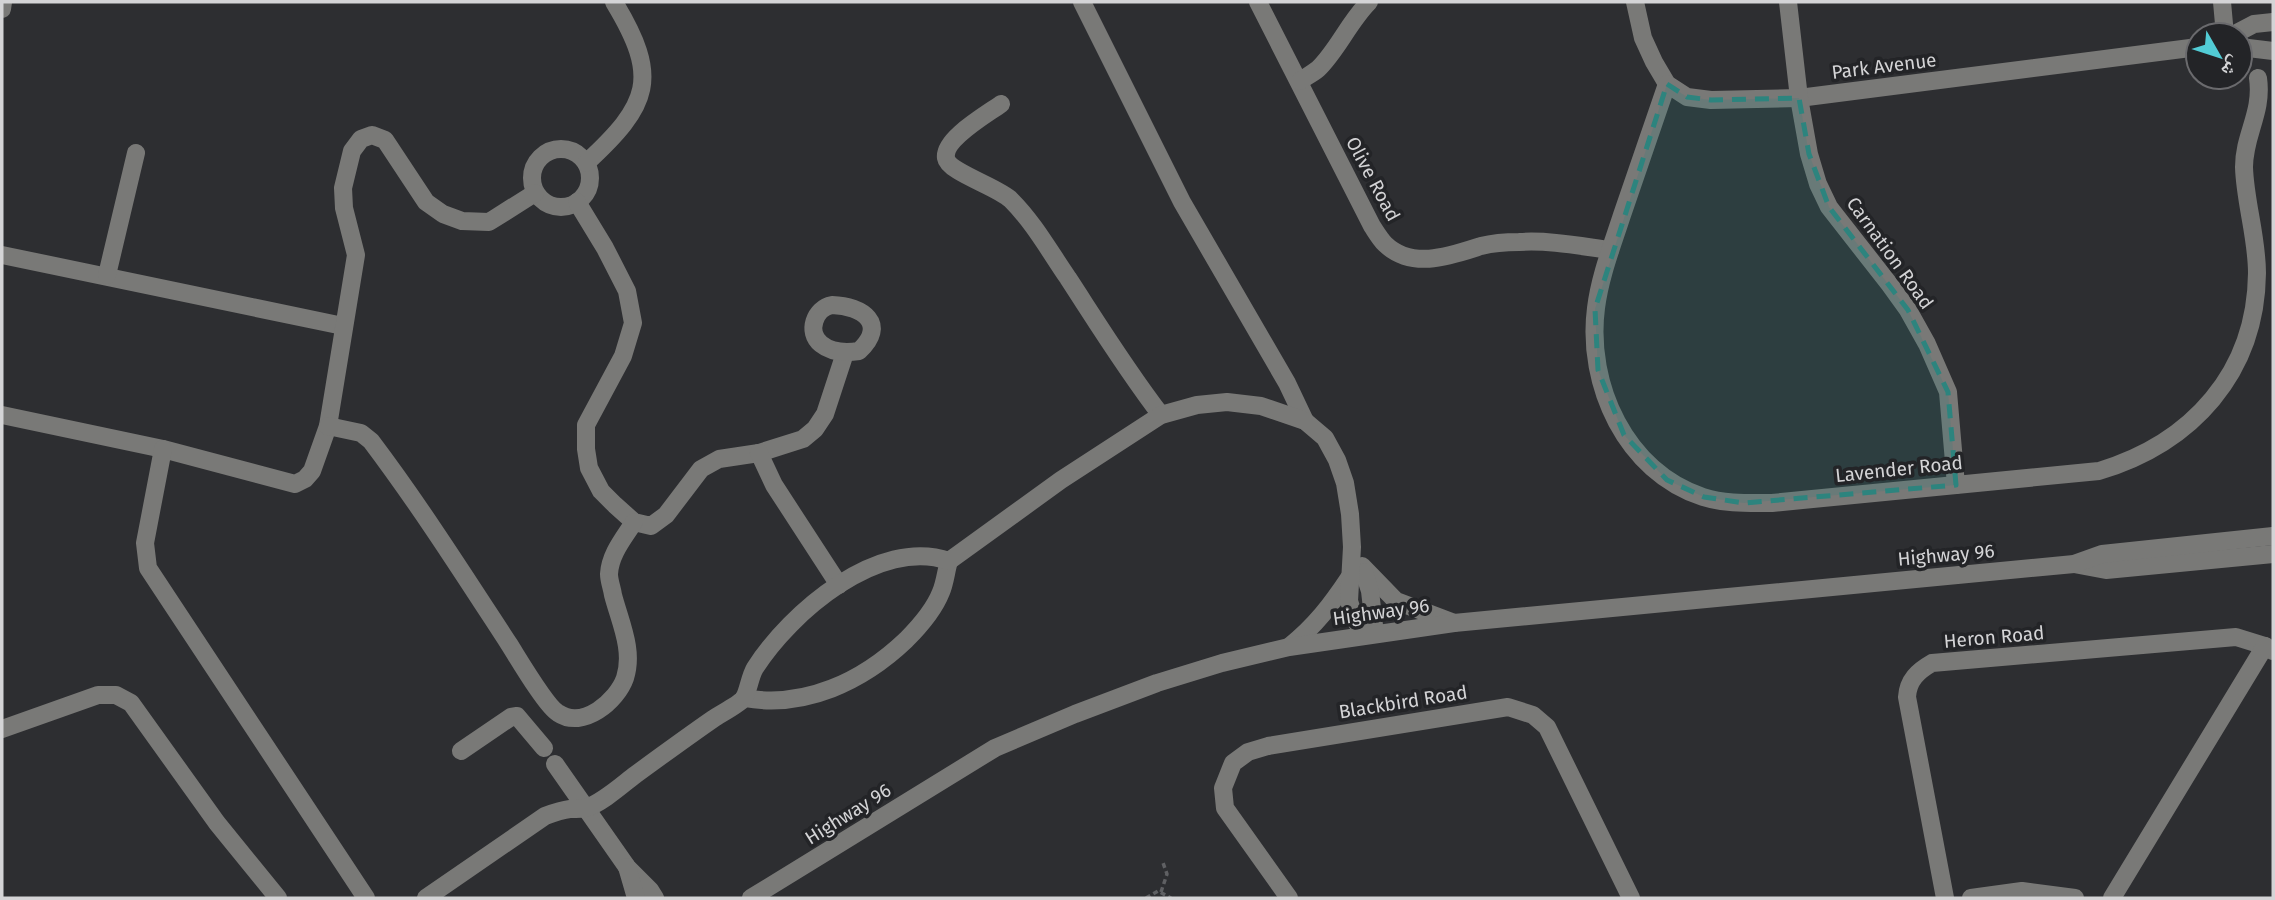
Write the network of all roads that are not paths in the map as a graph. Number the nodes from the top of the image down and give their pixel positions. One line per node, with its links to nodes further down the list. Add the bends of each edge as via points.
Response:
1 (3, 2): 9 (street)
2 (614, 2): 23 (street, via 638,48 643,89 634,110)
3 (1082, 2): 33 (street, via 1182,202)
4 (1258, 2): 18 (street, Olive Road)
5 (1369, 2): 18 (street, via 1329,57)
6 (1635, 2): 19 (street, via 1643,38)
7 (1788, 2): 20 (street, Carnation Road)
8 (2222, 2): 10 (street)
9 (2, 9)
10 (2224, 21)
11 (2272, 22): 12 (street); 13 (street)
12 (2254, 24)
13 (2273, 44)
14 (2184, 49): 20 (street, Park Avenue)
15 (2254, 49): 16 (street)
16 (2273, 51)
17 (2258, 78): 37 (street, Lavender Road, via 2258,108 2244,166 2256,293 2247,336 2216,396 2164,443 2122,464 2099,471)
18 (1300, 81): 26 (street, Olive Road, via 1372,226 1385,244 1403,255 1421,260 1521,242)
19 (1667, 84): 20 (street, Park Avenue, via 1687,97 1711,100); 26 (street, Lavender Road)
20 (1799, 98): 37 (street, Carnation Road, via 1809,154 1829,207 1908,310 1948,392)
21 (1000, 104): 32 (street, via 955,138 946,152 946,162 1010,198)
22 (136, 153): 28 (street)
23 (586, 163): 24 (street, via 572,151 546,153 534,167); 25 (street, via 589,184)
24 (535, 193): 25 (street, via 554,207); 29 (street, via 489,222 462,221 426,202 385,140 373,135 361,139 352,151 343,188 356,254)
25 (578, 202): 38 (street, via 627,291 633,323 623,356 586,425 589,468 601,491)
26 (1611, 250): 37 (street, Lavender Road, via 1595,309 1598,370 1624,435 1643,460 1667,480 1704,497 1744,503)
27 (2, 255): 28 (street)
28 (107, 275): 29 (street)
29 (343, 326): 34 (street)
30 (845, 353): 36 (street, via 825,414 815,429 803,439)
31 (2, 415): 35 (street)
32 (1161, 415): 33 (street, via 1227,402 1261,406); 41 (street)
33 (1305, 421): 43 (street, via 1325,438 1345,482)
34 (328, 426): 35 (street, via 312,471 295,484); 38 (street, via 361,433 371,441 559,714 584,716 600,709 624,680 628,648 609,576 614,554)
35 (163, 449): 58 (street, via 145,543 148,568)
36 (759, 453): 38 (street, via 719,459 701,469 651,526); 44 (street, via 774,485)
37 (1956, 485)
38 (634, 522)
39 (2273, 536): 42 (street, Highway 96, via 2102,554)
40 (2273, 554): 42 (street, Highway 96, via 2106,570)
41 (948, 561): 44 (street, via 914,555 891,559); 49 (street, via 941,593 920,627 886,659 856,679 819,693 783,701)
42 (2074, 564): 45 (street, Highway 96)
43 (1356, 570): 45 (street, via 1396,601); 46 (street, via 1349,601 1355,620); 47 (street, via 1326,613)
44 (839, 585): 49 (street, via 802,612 783,634 755,668)
45 (1454, 623): 46 (street, Highway 96)
46 (1370, 635): 47 (street, Highway 96)
47 (1289, 647): 56 (street, Highway 96, via 1157,684 995,748)
48 (2269, 648): 63 (street, Heron Road, via 2236,637 1932,663 1920,670 1907,697); 66 (street, Heron Road)
49 (744, 698): 54 (street)
50 (2, 729): 57 (street, via 98,695 124,698)
51 (544, 748): 52 (street, via 517,716)
52 (461, 751)
53 (555, 764): 54 (street)
54 (586, 808): 55 (street); 59 (street, via 545,816)
55 (641, 896): 60 (street)
56 (749, 897)
57 (278, 898)
58 (366, 898)
59 (426, 898)
60 (669, 898)
61 (1289, 898): 62 (street, Blackbird Road, via 1225,808 1223,788 1233,763 1268,746 1508,707 1533,715 1547,727)
62 (1631, 898)
63 (1945, 898)
64 (1971, 898): 65 (street, via 2022,891)
65 (2075, 898)
66 (2112, 898)

